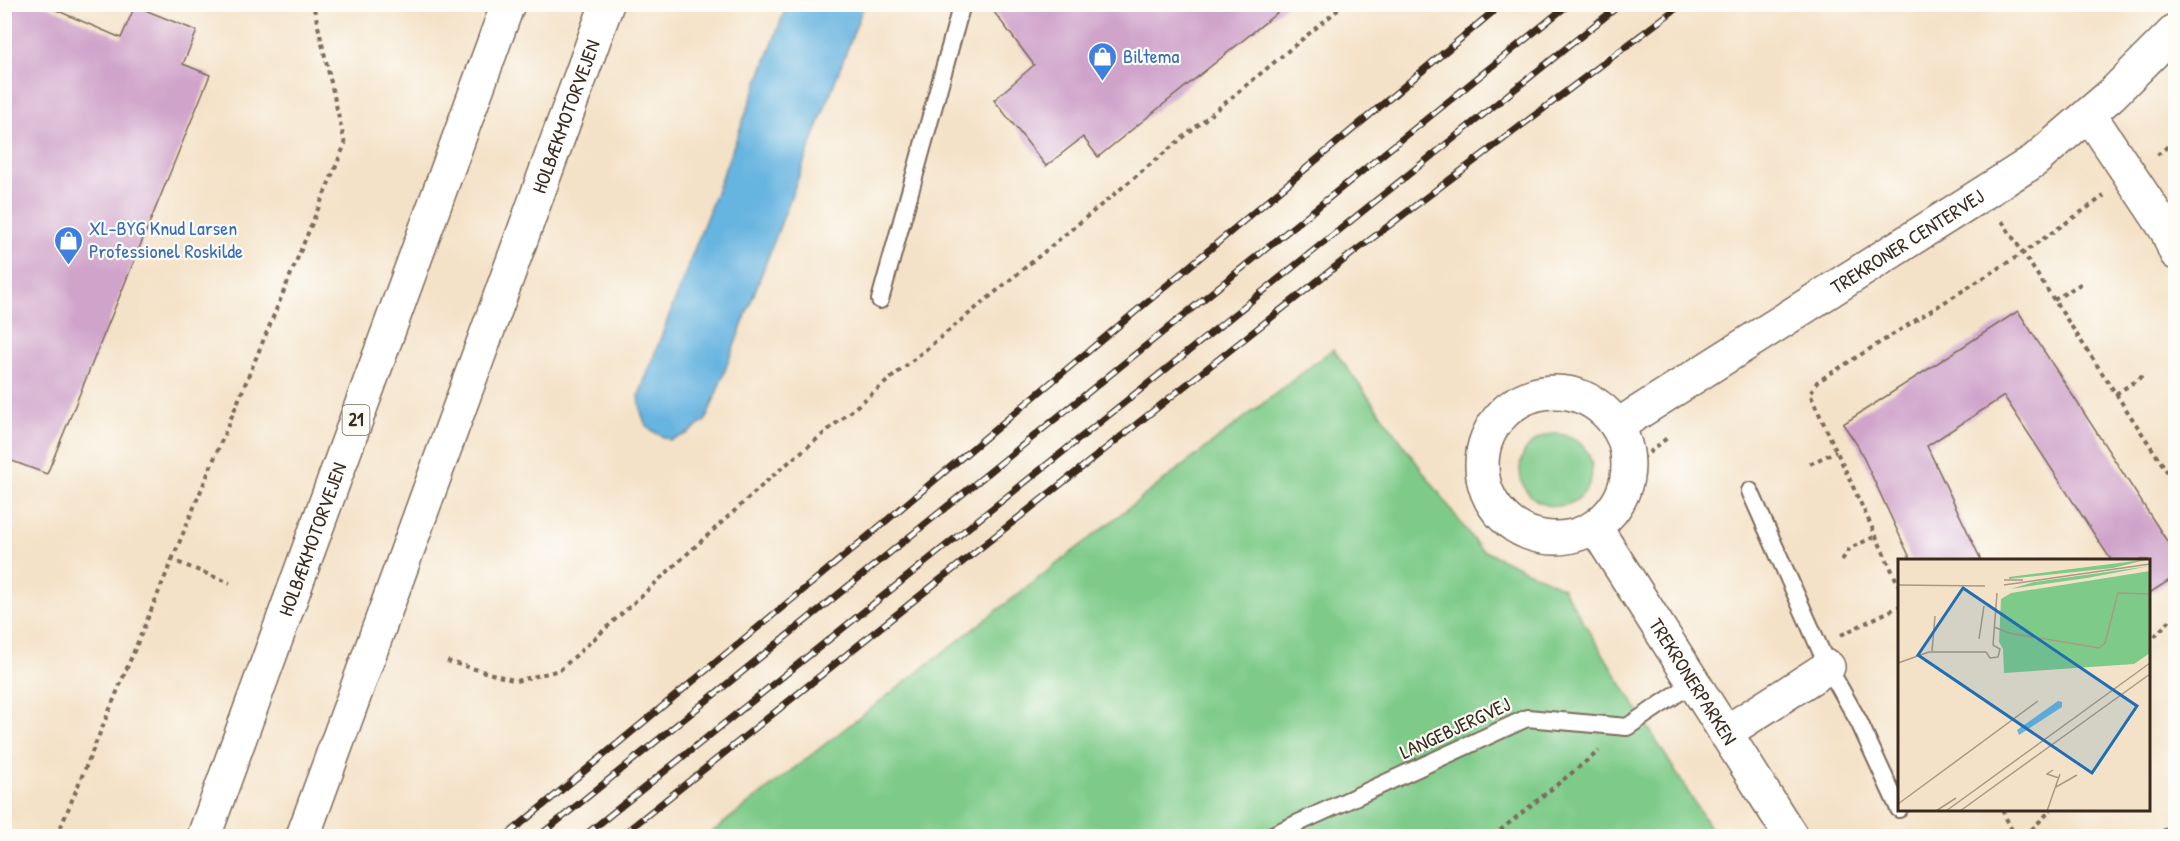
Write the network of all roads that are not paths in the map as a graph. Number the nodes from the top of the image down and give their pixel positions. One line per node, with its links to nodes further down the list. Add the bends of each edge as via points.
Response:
1 (508, 4): 15 (main road, HOLBÆKMOTORVEJEN / 21)
2 (607, 4): 16 (main road, HOLBÆKMOTORVEJEN)
3 (962, 4): 7 (lane)
4 (2175, 30): 5 (main road, TREKRONER CENTERVEJ)
5 (2089, 114): 6 (main road, via 2167,231); 8 (main road, TREKRONER CENTERVEJ, via 2034,161)
6 (2175, 253)
7 (880, 300)
8 (1617, 426): 10 (main road, via 1626,447 1628,470 1624,492 1612,512); 10 (main road, via 1603,410 1585,399 1543,393 1522,400 1504,413 1491,430 1484,450 1482,471 1487,492 1497,511 1513,526 1554,539 1575,536)
9 (1750, 491): 11 (lane)
10 (1595, 527): 12 (main road, TREKRONERPARKEN)
11 (1823, 657): 13 (main road); 14 (lane, via 1859,722)
12 (1693, 682): 13 (main road, TREKRONERPARKEN); 17 (lane, LANGEBJERGVEJ, via 1628,727 1527,718)
13 (1725, 733): 18 (main road, TREKRONERPARKEN)
14 (1898, 807)
15 (204, 837)
16 (303, 837)
17 (1270, 837)
18 (1791, 837)

